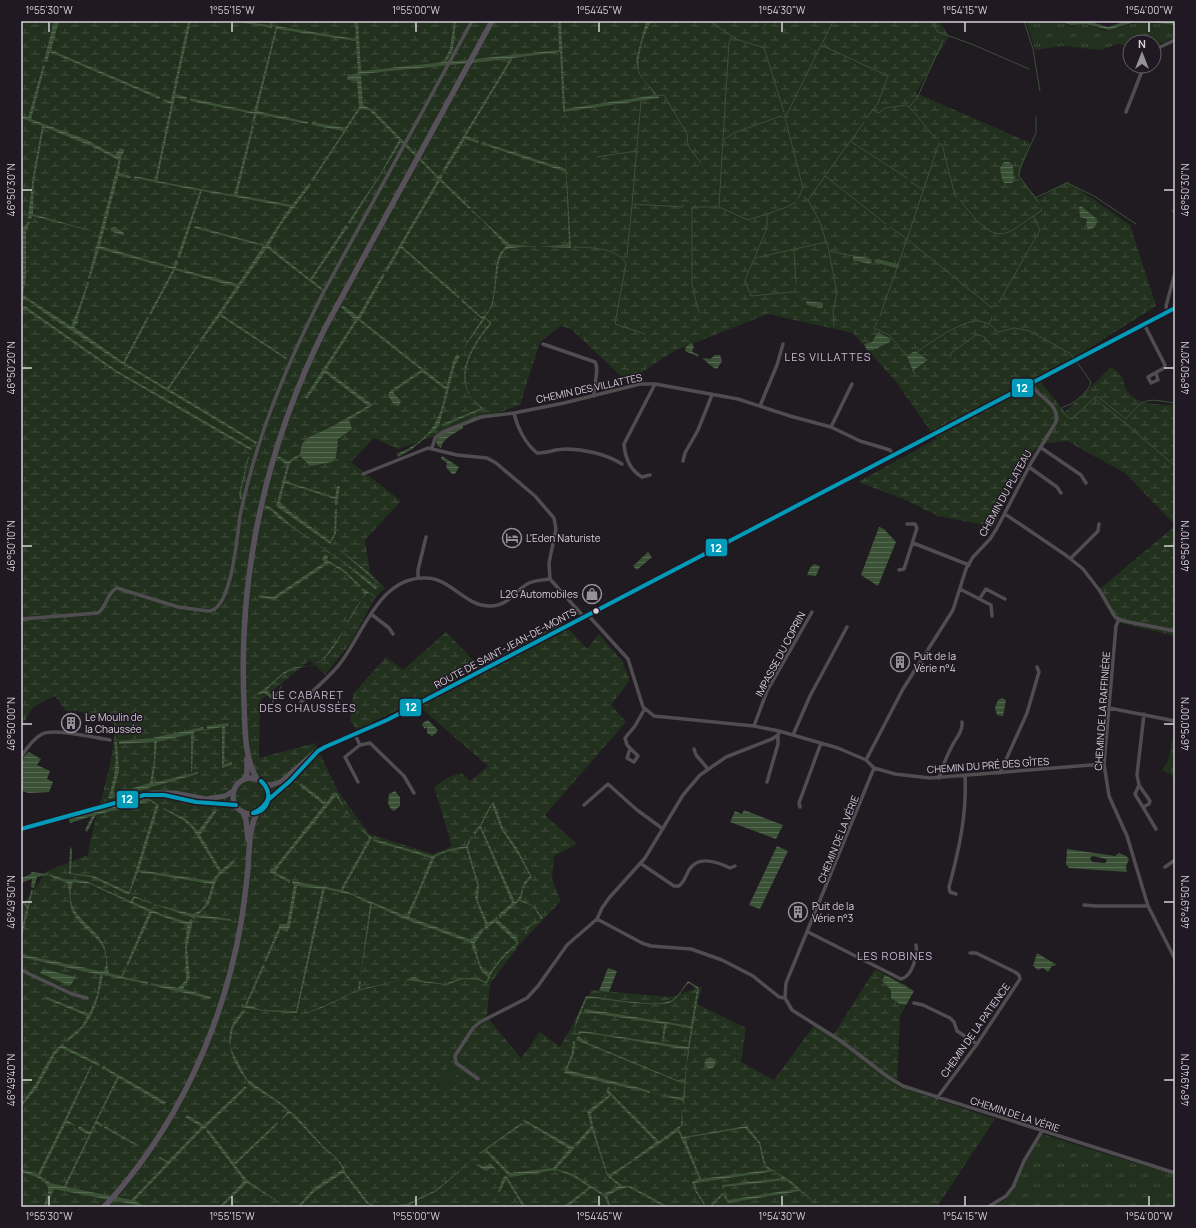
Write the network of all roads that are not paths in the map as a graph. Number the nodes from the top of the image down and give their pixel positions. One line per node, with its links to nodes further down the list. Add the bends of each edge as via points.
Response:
1 (472, 21): 49 (street, via 304,329 278,388 257,448 243,502 230,580 218,607 212,611 178,607 117,588 111,592 98,613)
2 (492, 21): 69 (main road, via 313,352 289,410 270,468 256,528 246,600 243,665)
3 (1175, 40): 4 (street)
4 (1162, 46)
5 (1141, 74): 6 (street)
6 (1126, 112)
7 (1175, 273): 9 (street, via 1166,306)
8 (1175, 308): 9 (main road, ROUTE DE SAINT-JEAN-DE-MONTS)
9 (1167, 312): 10 (main road, ROUTE DE SAINT-JEAN-DE-MONTS)
10 (1144, 324): 13 (street, via 1165,364 1164,368); 16 (main road, ROUTE DE SAINT-JEAN-DE-MONTS)
11 (543, 344): 18 (street, via 595,362 597,368)
12 (782, 344): 19 (street, via 777,365)
13 (1156, 373)
14 (655, 384): 17 (street, CHEMIN DES VILLATTES); 18 (street, CHEMIN DES VILLATTES, via 640,384); 29 (street, via 624,444 625,455 636,472 642,476)
15 (852, 384): 21 (street)
16 (1031, 384): 22 (street, CHEMIN DU PLATEAU, via 1056,410 1056,422); 24 (main road, ROUTE DE SAINT-JEAN-DE-MONTS)
17 (712, 395): 19 (street, CHEMIN DES VILLATTES); 25 (street)
18 (594, 396): 20 (street, CHEMIN DES VILLATTES)
19 (760, 406): 21 (street, CHEMIN DES VILLATTES)
20 (514, 413): 23 (street, CHEMIN DES VILLATTES, via 482,417 442,432 435,438); 26 (street, via 516,425 537,453 565,449 593,452)
21 (831, 427): 24 (street, CHEMIN DES VILLATTES, via 860,441 890,450)
22 (1040, 447): 27 (street, CHEMIN DU PLATEAU); 30 (street, via 1081,475)
23 (432, 448): 28 (street); 41 (street, via 457,455 487,458 510,473 545,507 555,523 549,566)
24 (894, 456): 47 (main road, ROUTE DE SAINT-JEAN-DE-MONTS)
25 (683, 461)
26 (622, 464)
27 (1029, 467): 31 (street, via 1057,487); 32 (street, CHEMIN DU PLATEAU)
28 (363, 474)
29 (650, 475)
30 (1086, 483)
31 (1061, 493)
32 (1004, 514): 37 (street); 38 (street, CHEMIN DU PLATEAU, via 990,539)
33 (907, 524): 36 (street, via 915,524 917,528)
34 (1099, 524): 37 (street, via 1098,530)
35 (426, 537): 40 (street)
36 (913, 543): 38 (street); 39 (street, via 904,569)
37 (1071, 558): 50 (street, via 1093,580 1110,610)
38 (968, 564): 42 (street, CHEMIN DU PLATEAU)
39 (899, 570)
40 (418, 578): 41 (street, via 441,581 477,604 489,606 507,601 530,582); 46 (street, via 391,590 377,602)
41 (550, 579): 47 (street)
42 (960, 589): 43 (street); 73 (street, CHEMIN DU PLATEAU, via 950,616 903,689)
43 (980, 598): 44 (street, via 986,589); 48 (street, via 991,604)
44 (1005, 599)
45 (812, 612): 61 (street, IMPASSE DU COPRIN, via 767,691)
46 (371, 614): 53 (street, via 389,628); 55 (street, via 338,666)
47 (586, 616): 57 (street, via 628,659); 63 (main road, ROUTE DE SAINT-JEAN-DE-MONTS)
48 (992, 616)
49 (21, 619)
50 (1119, 619): 52 (street); 56 (street, CHEMIN DE LA RAFFINIÈRE, via 1116,626)
51 (847, 627): 65 (street, via 810,696)
52 (1175, 631)
53 (392, 634)
54 (1037, 668): 78 (street, via 1039,672 1026,713)
55 (301, 702)
56 (1109, 708): 58 (street); 75 (street, CHEMIN DE LA RAFFINIÈRE)
57 (644, 710): 61 (street, via 661,718); 70 (street, via 625,738)
58 (1144, 714): 59 (street); 86 (street, via 1137,764)
59 (1175, 720)
60 (962, 722): 80 (street, via 963,728 942,765)
61 (754, 726): 62 (street)
62 (779, 731): 64 (street); 65 (street)
63 (355, 735): 68 (street); 74 (main road, ROUTE DE SAINT-JEAN-DE-MONTS, via 318,751)
64 (778, 735): 77 (street, via 733,754); 84 (street, via 778,744)
65 (793, 735): 67 (street)
66 (110, 740): 72 (street, via 47,733 39,736)
67 (821, 743): 73 (street); 93 (street, via 799,803)
68 (360, 745): 83 (street, via 345,757); 88 (street, via 367,742 372,744 404,776)
69 (247, 747): 81 (main road, via 247,770); 82 (main road)
70 (630, 749)
71 (694, 749): 77 (street)
72 (21, 757)
73 (866, 760): 76 (street)
74 (304, 764): 85 (main road, via 282,781 272,785); 90 (main road, via 290,781)
75 (1104, 764): 78 (street, CHEMIN DU PRÉ DES GÎTES); 107 (street, CHEMIN DE LA RAFFINIÈRE, via 1109,796 1127,836)
76 (874, 768): 80 (street, CHEMIN DU PRÉ DES GÎTES, via 912,777); 109 (street, CHEMIN DE LA VÉRIE)
77 (708, 769): 98 (street, via 683,795)
78 (1000, 773): 79 (street, CHEMIN DU PRÉ DES GÎTES)
79 (965, 776): 80 (street, CHEMIN DU PRÉ DES GÎTES); 105 (street, via 964,820 948,887 950,892)
80 (939, 778)
81 (244, 779): 82 (main road); 87 (main road)
82 (257, 779): 85 (main road)
83 (358, 782)
84 (767, 782)
85 (264, 784): 90 (main road)
86 (1139, 785): 94 (street, via 1136,794); 94 (street, via 1150,801)
87 (233, 791): 89 (main road, via 225,796 206,799 171,792); 92 (main road)
88 (414, 793)
89 (144, 795): 92 (main road, via 164,795 205,803); 97 (main road)
90 (268, 800): 96 (main road)
91 (584, 804): 98 (street, via 608,784)
92 (236, 805): 95 (main road)
93 (800, 807)
94 (1143, 807): 99 (street)
95 (243, 812): 96 (main road); 100 (main road)
96 (257, 812): 100 (main road)
97 (21, 829)
98 (663, 829): 102 (street)
99 (1156, 829)
100 (249, 846): 123 (main road, via 242,923 228,981 211,1032 164,1127 142,1160)
101 (1175, 860): 104 (street)
102 (640, 863): 103 (street, via 674,886 682,884 690,868 699,863 710,861 730,868); 108 (street, via 609,898)
103 (735, 866)
104 (1165, 867)
105 (956, 894)
106 (1084, 904): 107 (street)
107 (1148, 906): 112 (street, CHEMIN DE LA RAFFINIÈRE)
108 (597, 919): 116 (street, via 651,946 691,948 722,960 753,976); 119 (street, via 567,946 527,998 473,1028 455,1056 456,1063)
109 (808, 932): 110 (street, via 901,979 909,973 916,957); 116 (street, CHEMIN DE LA VÉRIE, via 786,984)
110 (916, 945)
111 (970, 953): 118 (street, CHEMIN DE LA PATIENCE, via 976,953 1020,977)
112 (1175, 959): 114 (street, CHEMIN DE LA RAFFINIÈRE)
113 (21, 970): 115 (street, via 72,994)
114 (1175, 978)
115 (87, 998)
116 (785, 998): 120 (street, CHEMIN DE LA VÉRIE, via 792,1010 857,1051 888,1077 903,1086)
117 (914, 1003): 118 (street, via 950,1018 957,1031)
118 (977, 1044): 120 (street, CHEMIN DE LA PATIENCE)
119 (478, 1079)
120 (937, 1098): 121 (street, CHEMIN DE LA VÉRIE)
121 (1042, 1131): 122 (street, CHEMIN DE LA VÉRIE); 124 (street, via 1024,1161 1013,1187 1006,1196)
122 (1175, 1173)
123 (106, 1205)
124 (988, 1207)

